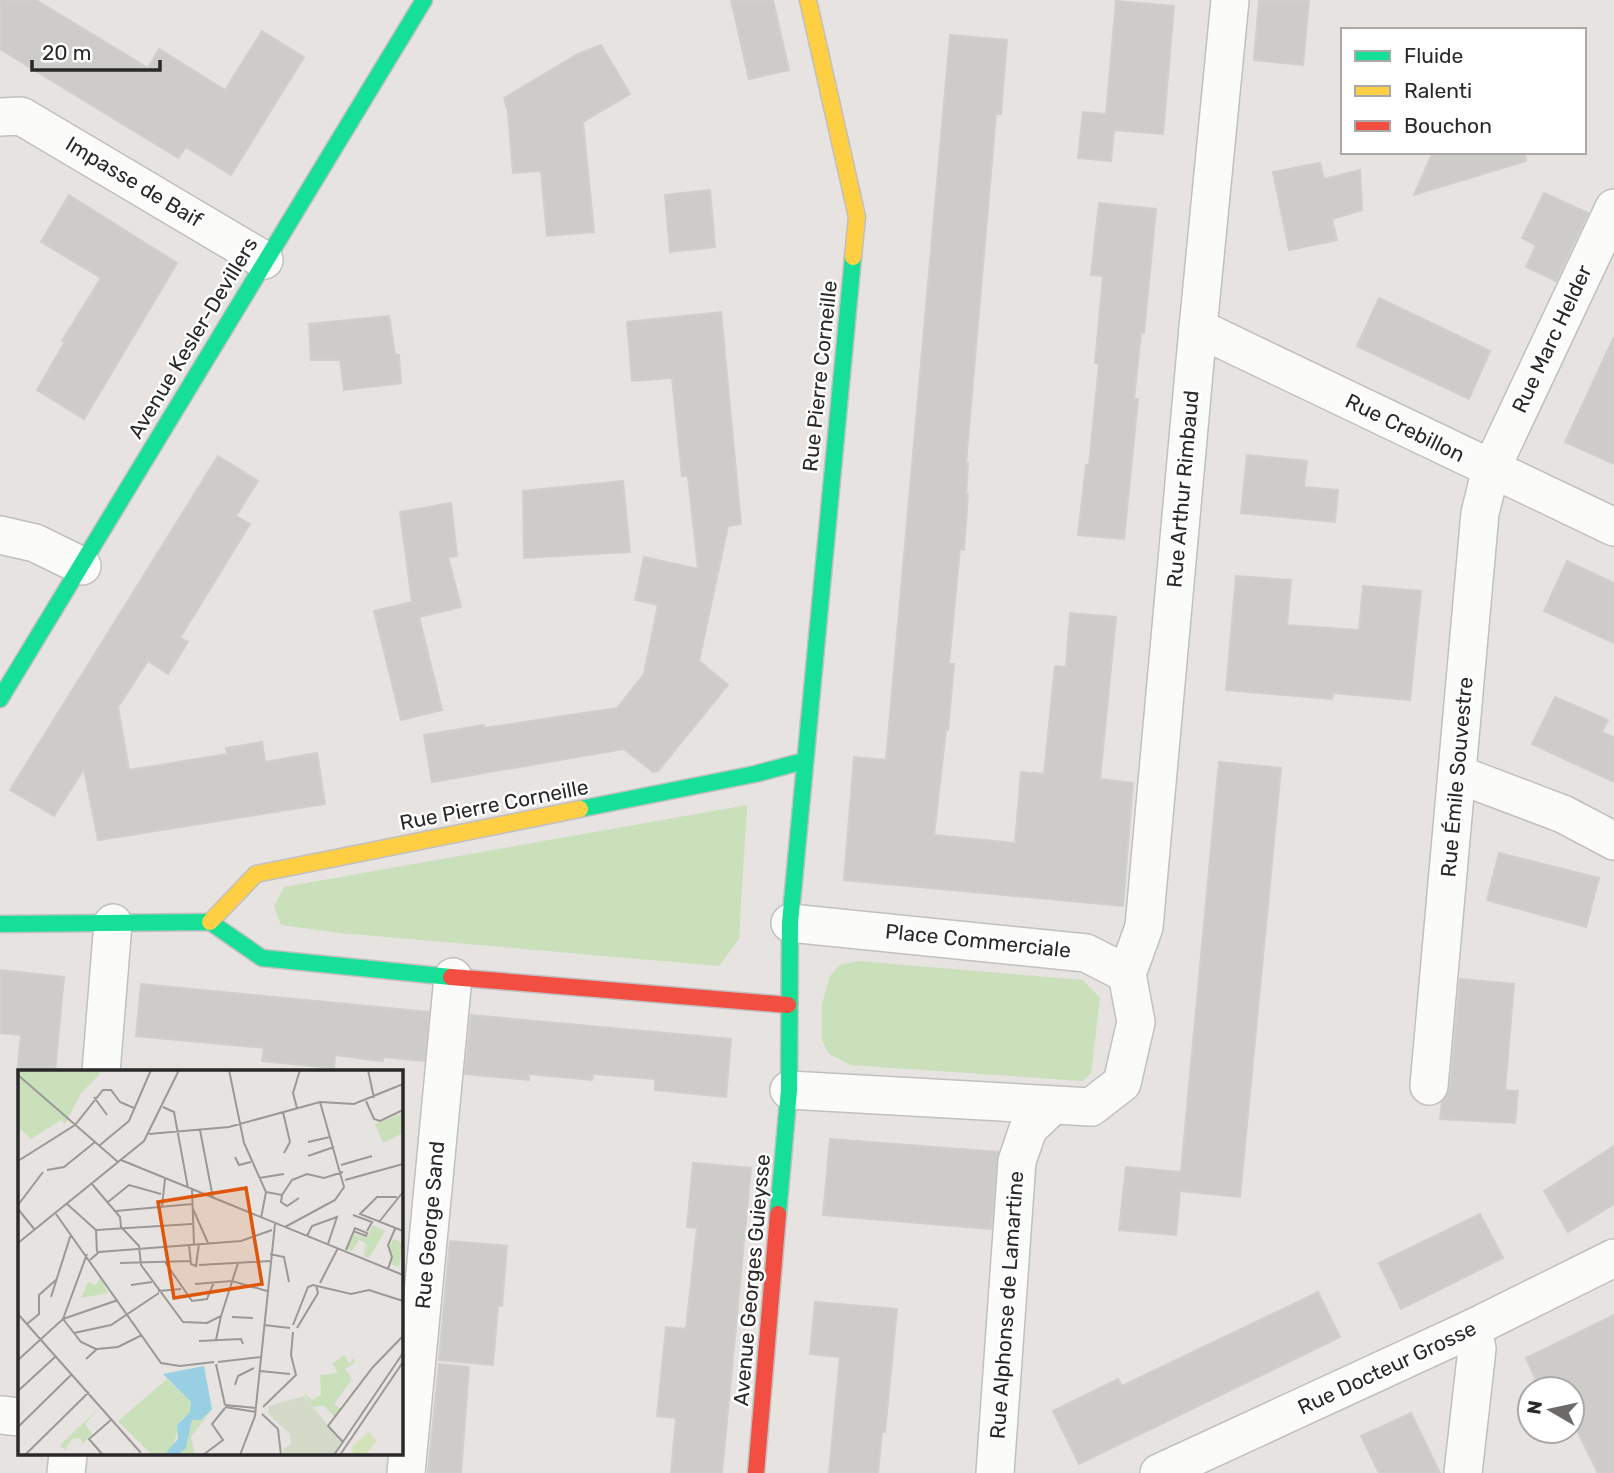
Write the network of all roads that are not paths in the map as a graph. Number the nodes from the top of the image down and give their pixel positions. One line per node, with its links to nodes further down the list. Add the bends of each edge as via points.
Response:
1 (424, 0): 6 (street, Avenue Kesler-Devillers)
2 (808, 0): 13 (street, Rue Pierre Corneille, via 857,217)
3 (1230, 0): 7 (street, Rue Arthur Rimbaud)
4 (0, 117): 6 (street, Impasse de Baif, via 21,116)
5 (1614, 208): 8 (street, Rue Marc Helder)
6 (264, 260): 11 (street, Avenue Kesler-Devillers)
7 (1198, 328): 8 (street, Rue Crebillon); 20 (street, Rue Arthur Rimbaud, via 1144,927)
8 (1491, 469): 9 (street, Rue Crebillon); 14 (street, Rue Émile Souvestre, via 1480,513)
9 (1614, 527)
10 (0, 535): 11 (street, via 35,543)
11 (82, 566): 12 (street, Avenue Kesler-Devillers)
12 (0, 699)
13 (804, 761): 16 (street, Rue Pierre Corneille, via 256,874); 18 (street, Rue Pierre Corneille)
14 (1457, 774): 15 (street, via 1563,814); 24 (street, Rue Émile Souvestre)
15 (1614, 841)
16 (210, 922): 17 (street); 21 (street, via 262,958)
17 (113, 923): 19 (street); 23 (street)
18 (790, 923): 20 (street, Place Commerciale, via 1086,953); 22 (street)
19 (0, 924)
20 (1127, 974): 26 (street, via 1136,1022 1122,1083 1091,1107)
21 (453, 977): 22 (street); 31 (street, Rue George Sand)
22 (788, 1005): 25 (street)
23 (101, 1070)
24 (1429, 1086)
25 (789, 1090): 26 (street); 32 (street, Avenue Georges Guieysse)
26 (1052, 1106): 33 (street, Rue Alphonse de Lamartine, via 1028,1129 1017,1161)
27 (1614, 1258): 28 (street, Rue Docteur Grosse)
28 (1473, 1328): 34 (street, Rue Docteur Grosse); 35 (street, via 1477,1349)
29 (0, 1415): 30 (street)
30 (18, 1416)
31 (406, 1473)
32 (756, 1473)
33 (995, 1473)
34 (1159, 1473)
35 (1463, 1473)

